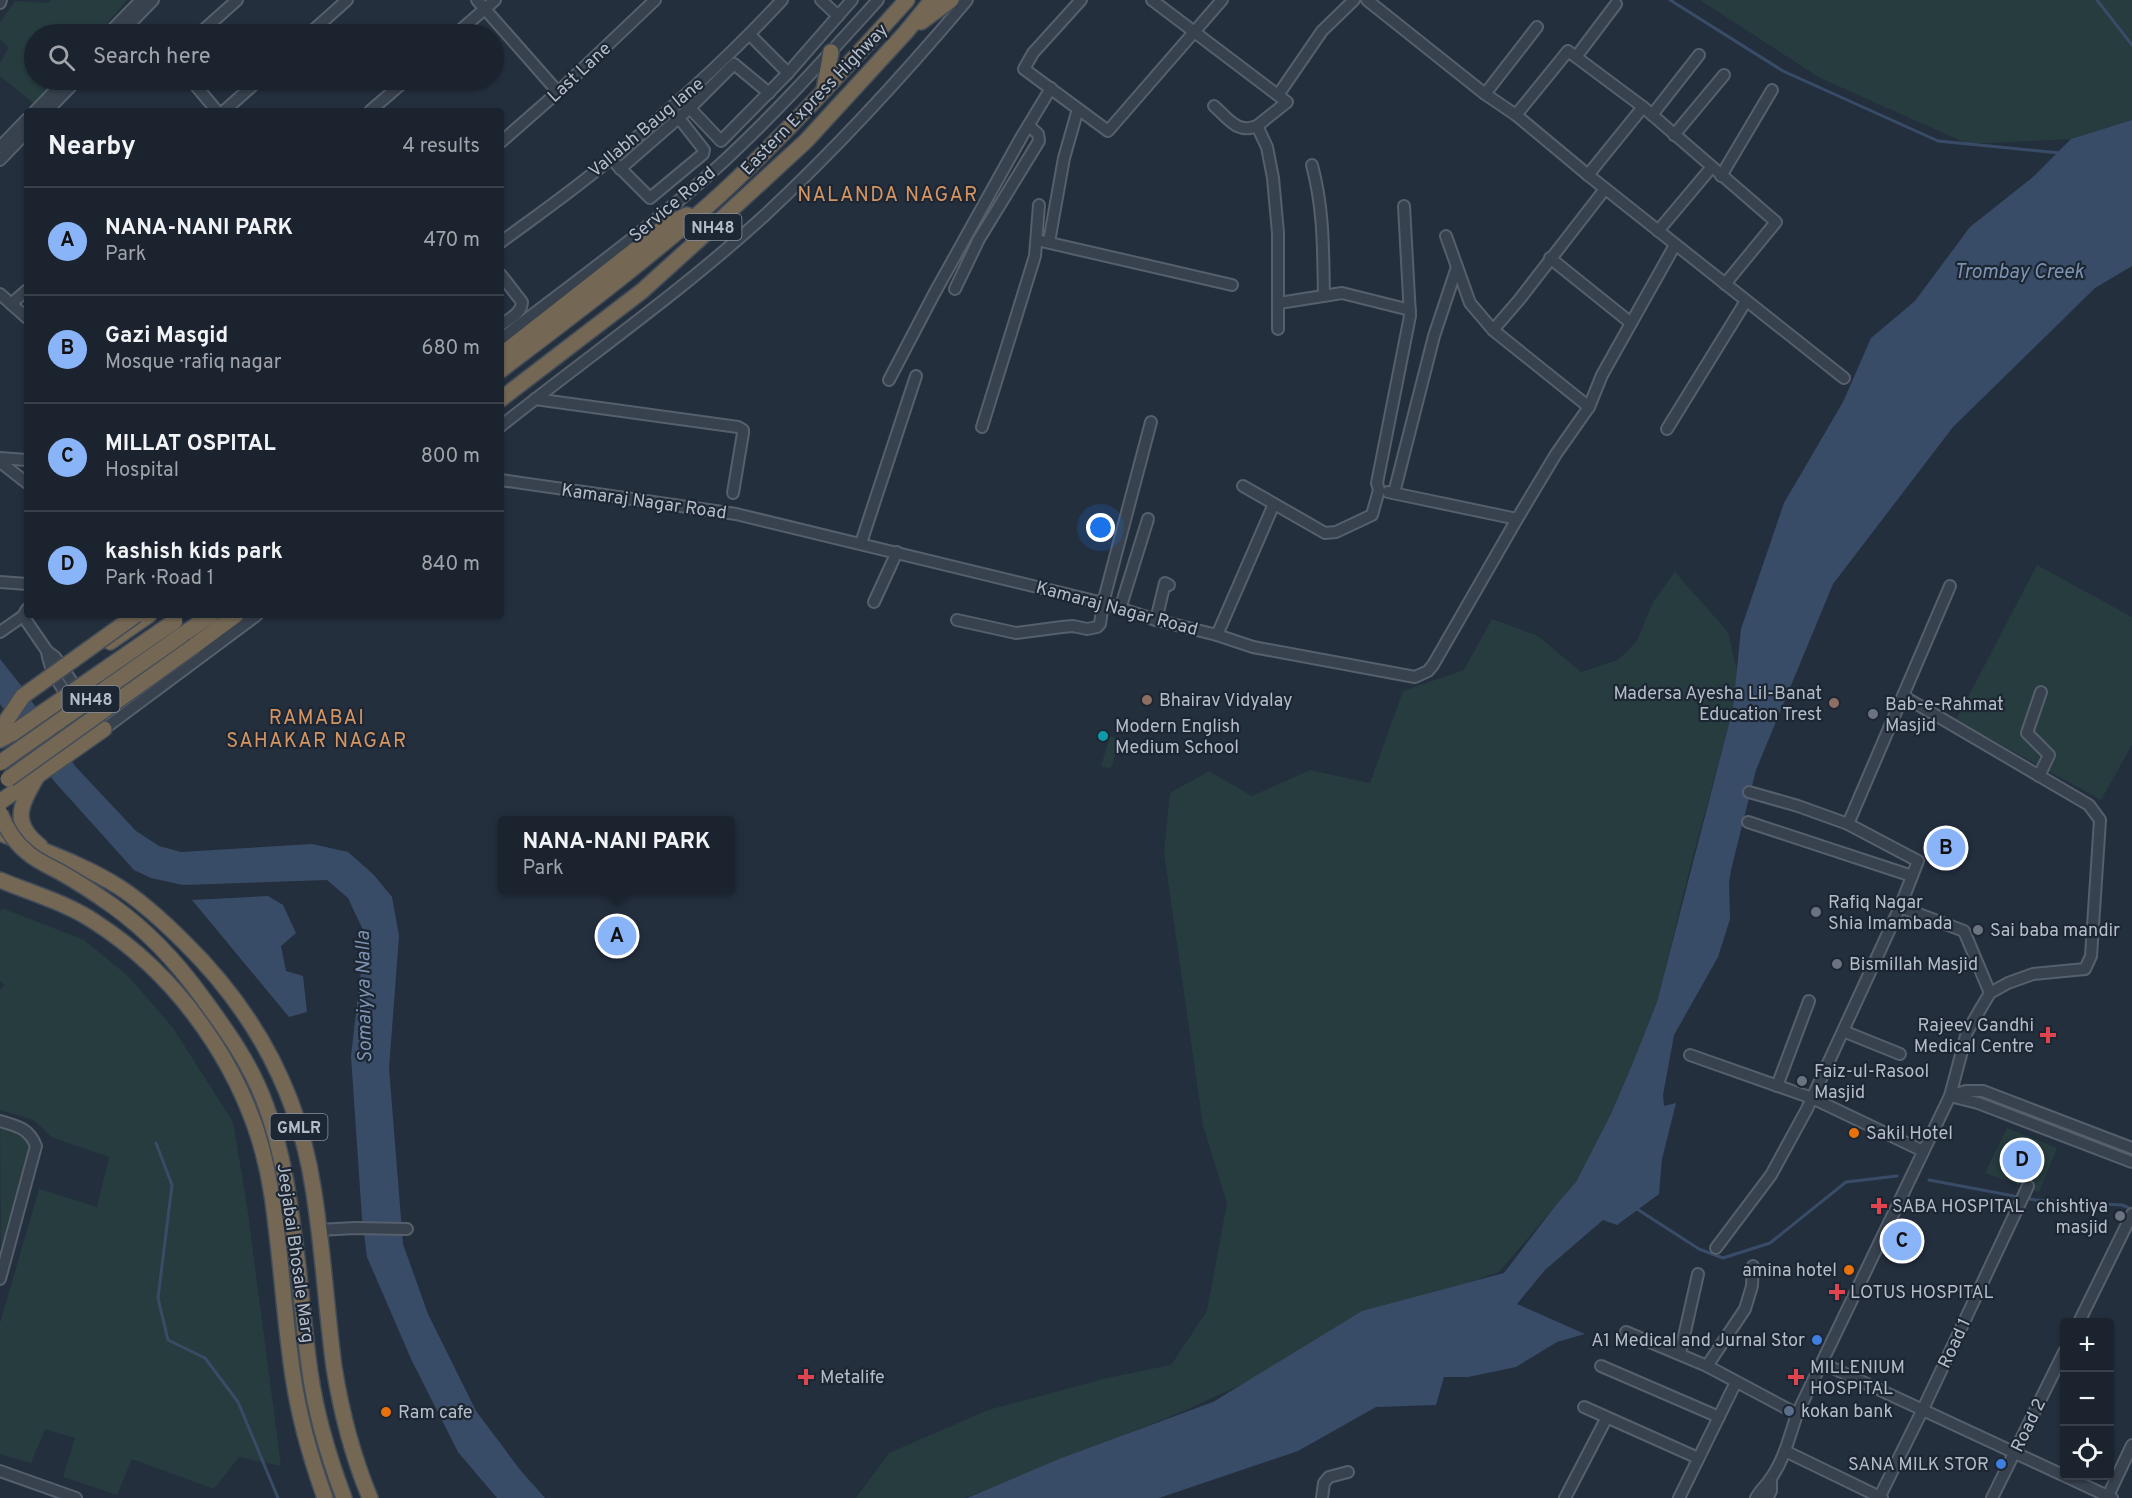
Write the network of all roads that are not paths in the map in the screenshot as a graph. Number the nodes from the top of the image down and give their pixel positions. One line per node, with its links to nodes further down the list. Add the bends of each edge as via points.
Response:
1 (141, 0): 25 (street)
2 (153, 0): 26 (street)
3 (237, 0): 27 (street)
4 (347, 0): 28 (street)
5 (477, 0): 23 (street)
6 (495, 0): 23 (street)
7 (655, 0): 50 (street, Last Lane)
8 (782, 0): 36 (street, Vallabh Baug lane)
9 (821, 0): 24 (street)
10 (852, 0): 24 (street)
11 (878, 0): 37 (street, Service Road)
12 (900, 0): 34 (highway)
13 (907, 0): 34 (highway, NH48)
14 (932, 0): 33 (highway, NH48)
15 (951, 0): 33 (highway)
16 (967, 0): 116 (street, via 838,145 763,217)
17 (1081, 0): 42 (street, via 1033,53 1024,69)
18 (1152, 0): 35 (street)
19 (1222, 0): 35 (street)
20 (1354, 0): 53 (street, via 1322,31)
21 (1367, 0): 52 (street)
22 (1616, 4): 39 (street)
23 (485, 9): 29 (street); 30 (street)
24 (838, 16): 40 (street)
25 (118, 24)
26 (130, 24)
27 (210, 24)
28 (320, 24)
29 (468, 24)
30 (498, 24)
31 (1538, 27): 52 (street)
32 (504, 31): 50 (street)
33 (906, 32): 115 (highway, Eastern Express Highway / NH48, via 806,141 694,244 642,291)
34 (878, 33): 48 (highway, Eastern Express Highway / NH48)
35 (1195, 33): 53 (street); 63 (street, via 1108,131)
36 (750, 35): 40 (street); 54 (street, Vallabh Baug lane)
37 (831, 52): 48 (highway); 109 (street, Service Road, via 723,162 644,229)
38 (1699, 55): 66 (street)
39 (1576, 57): 56 (street); 65 (street, via 1569,51)
40 (789, 73): 51 (street)
41 (1724, 75): 71 (street)
42 (1051, 88): 63 (street); 68 (street)
43 (55, 90): 57 (street)
44 (67, 90): 58 (street)
45 (200, 90): 59 (street)
46 (248, 90): 60 (street)
47 (394, 90): 61 (street)
48 (824, 90): 82 (highway, Eastern Express Highway / NH48)
49 (1772, 90): 80 (street)
50 (558, 92): 72 (street, Last Lane)
51 (769, 93): 62 (street, via 734,64); 62 (street, via 721,141)
52 (1485, 94): 65 (street)
53 (1278, 96): 69 (street, via 1287,102)
54 (681, 99): 62 (street); 64 (street, Vallabh Baug lane)
55 (1214, 106): 69 (street, via 1240,129)
56 (1643, 107): 66 (street); 79 (street)
57 (38, 108)
58 (50, 108)
59 (215, 108)
60 (227, 108)
61 (373, 108)
62 (690, 108): 64 (street)
63 (1078, 109): 89 (street, via 1064,158)
64 (674, 113): 74 (street, Vallabh Baug lane); 78 (street); 78 (street, via 704,154 650,198)
65 (1516, 115): 79 (street)
66 (1652, 116): 71 (street)
67 (24, 122): 73 (street)
68 (1029, 126): 96 (street, via 1038,134 1039,141 979,239); 114 (street)
69 (1257, 126): 101 (street, via 1267,147 1273,178)
70 (24, 135): 75 (street)
71 (1674, 135): 77 (street)
72 (504, 139)
73 (0, 147)
74 (611, 159): 78 (street); 87 (street, Vallabh Baug lane)
75 (0, 160)
76 (1312, 165): 99 (street, via 1322,215)
77 (1711, 168): 80 (street); 85 (street)
78 (620, 169)
79 (1588, 175): 81 (street)
80 (1721, 176): 94 (street, via 1776,222)
81 (1605, 189): 85 (street); 91 (street)
82 (711, 202): 110 (highway, via 668,224); 111 (highway, Eastern Express Highway / NH48, via 624,276)
83 (1039, 205): 88 (street)
84 (1404, 206): 103 (street)
85 (1658, 231): 90 (street)
86 (1446, 236): 92 (street)
87 (504, 240)
88 (1037, 240): 89 (street); 120 (street)
89 (1049, 242): 95 (street)
90 (1676, 245): 94 (street); 106 (street, Kamaraj Nagar Road)
91 (1550, 258): 106 (street); 108 (street)
92 (1457, 267): 108 (street, via 1470,303); 129 (street, via 1434,336)
93 (504, 279): 105 (street, via 522,302 521,310)
94 (1725, 284): 100 (street)
95 (1232, 285)
96 (956, 289)
97 (24, 293): 102 (street)
98 (0, 294): 102 (street)
99 (1324, 296): 101 (street); 103 (street, via 1349,294)
100 (1746, 300): 113 (street); 121 (street)
101 (1279, 303): 107 (street)
102 (11, 304): 104 (street)
103 (1410, 310): 127 (street, via 1377,483)
104 (24, 315)
105 (504, 323)
106 (1631, 323): 117 (street, Kamaraj Nagar Road, via 1602,374)
107 (1278, 329)
108 (1493, 330): 117 (street)
109 (504, 337)
110 (504, 353)
111 (504, 368)
112 (916, 376): 133 (street)
113 (1844, 378)
114 (889, 380)
115 (504, 397)
116 (535, 399): 119 (street); 128 (street, via 738,427 743,433)
117 (1589, 407): 132 (street, Kamaraj Nagar Road)
118 (1151, 422): 140 (street)
119 (504, 424)
120 (982, 427)
121 (1667, 429)
122 (0, 460): 123 (street); 124 (street)
123 (24, 460)
124 (24, 480)
125 (504, 480): 133 (street, Kamaraj Nagar Road, via 736,514)
126 (1243, 486): 130 (street)
127 (1379, 490): 129 (street); 130 (street, via 1372,515 1330,534)
128 (733, 493)
129 (1394, 493): 132 (street)
130 (1274, 504): 153 (street)
131 (1148, 519): 141 (street)
132 (1517, 519): 153 (street, Kamaraj Nagar Road, via 1433,665 1423,674 1415,676 1253,647)
133 (861, 543): 134 (street, Kamaraj Nagar Road)
134 (897, 552): 139 (street); 140 (street, Kamaraj Nagar Road)
135 (0, 582): 136 (street)
136 (24, 584)
137 (1169, 585): 150 (street, via 1165,583)
138 (1950, 586): 156 (street)
139 (874, 602)
140 (1103, 603): 141 (street, Kamaraj Nagar Road); 149 (street, via 1100,624 1093,629 1062,627 1016,633)
141 (1120, 609): 150 (street, Kamaraj Nagar Road)
142 (24, 614): 152 (street)
143 (28, 618): 154 (street, via 47,651 55,657)
144 (132, 618): 157 (highway, bridge, via 23,696)
145 (145, 618): 154 (highway)
146 (205, 618): 151 (highway, NH48)
147 (225, 618): 151 (highway)
148 (253, 618): 158 (street)
149 (957, 620)
150 (1156, 620): 153 (street, Kamaraj Nagar Road)
151 (183, 629): 157 (highway, NH48, bridge); 159 (highway, NH48, bridge); 162 (highway, bridge)
152 (0, 632)
153 (1217, 635)
154 (62, 677): 157 (highway, bridge, via 38,693); 158 (street)
155 (2041, 692): 161 (street, via 2027,733 2049,755)
156 (1903, 696): 161 (street); 167 (street)
157 (3, 728)
158 (99, 732): 160 (highway)
159 (0, 764)
160 (37, 776): 164 (highway); 169 (highway, via 24,799 21,819 31,838)
161 (2039, 776): 173 (street, via 2089,805 2100,820 2091,956 2085,969 2032,974)
162 (4, 781)
163 (1749, 792): 167 (street)
164 (0, 801)
165 (0, 813): 219 (highway, bridge, via 6,829 28,853 114,907 163,949 223,1024 254,1079 266,1105 289,1191 310,1373 334,1473)
166 (1748, 822): 170 (street)
167 (1848, 824): 170 (street, via 1918,861)
168 (0, 833): 169 (highway, GMLR)
169 (52, 855): 188 (highway, GMLR, via 119,887 148,908 198,956 244,1011 289,1096 306,1155)
170 (1912, 876): 172 (street)
171 (0, 880): 218 (highway, Jeejabai Bhosale Marg / GMLR, via 74,910 120,939 189,1008 239,1086 258,1137 272,1194 293,1376)
172 (1900, 907): 173 (street, via 1964,931); 175 (street)
173 (1990, 993): 179 (street, via 1967,1032)
174 (1809, 1001): 178 (street)
175 (1843, 1030): 176 (street); 180 (street)
176 (1900, 1054)
177 (1690, 1055): 178 (street)
178 (1777, 1086): 180 (street)
179 (1950, 1096): 182 (street, via 1983,1091); 183 (street); 184 (street)
180 (1812, 1098): 183 (street); 189 (street, via 1771,1175)
181 (0, 1121): 191 (street, via 26,1130 36,1146)
182 (2132, 1148)
183 (1923, 1151): 198 (street)
184 (2132, 1162)
185 (2028, 1186): 203 (street, Road 1)
186 (2132, 1214): 194 (street)
187 (405, 1229): 188 (street)
188 (319, 1230): 220 (highway, GMLR, via 334,1369)
189 (1716, 1248)
190 (1753, 1266): 200 (street, via 1745,1310)
191 (2, 1267): 193 (street)
192 (1698, 1274): 196 (street)
193 (0, 1279)
194 (2081, 1318)
195 (1626, 1332): 196 (street)
196 (1680, 1354): 200 (street)
197 (2060, 1360): 209 (street, Road 2)
198 (1822, 1363): 203 (street); 204 (street)
199 (1601, 1366): 205 (street)
200 (1707, 1366): 201 (street)
201 (1736, 1382): 204 (street); 205 (street)
202 (1584, 1407): 206 (street)
203 (1923, 1409): 209 (street); 226 (street, Road 1)
204 (1797, 1414): 208 (street)
205 (1719, 1417): 210 (street)
206 (1606, 1419): 210 (street); 222 (street)
207 (2132, 1445): 216 (street)
208 (1785, 1451): 213 (street); 226 (street)
209 (2014, 1454): 215 (street, Road 2); 216 (street)
210 (1698, 1458): 223 (street)
211 (0, 1471): 217 (street)
212 (1348, 1472): 221 (street, via 1329,1477)
213 (1771, 1479): 224 (street); 225 (street)
214 (1553, 1492): 222 (street)
215 (1995, 1497)
216 (2109, 1497)
217 (76, 1498)
218 (325, 1498)
219 (344, 1498)
220 (370, 1498)
221 (1322, 1498)
222 (1565, 1498)
223 (1678, 1498)
224 (1756, 1498)
225 (1767, 1498)
226 (1880, 1498)

